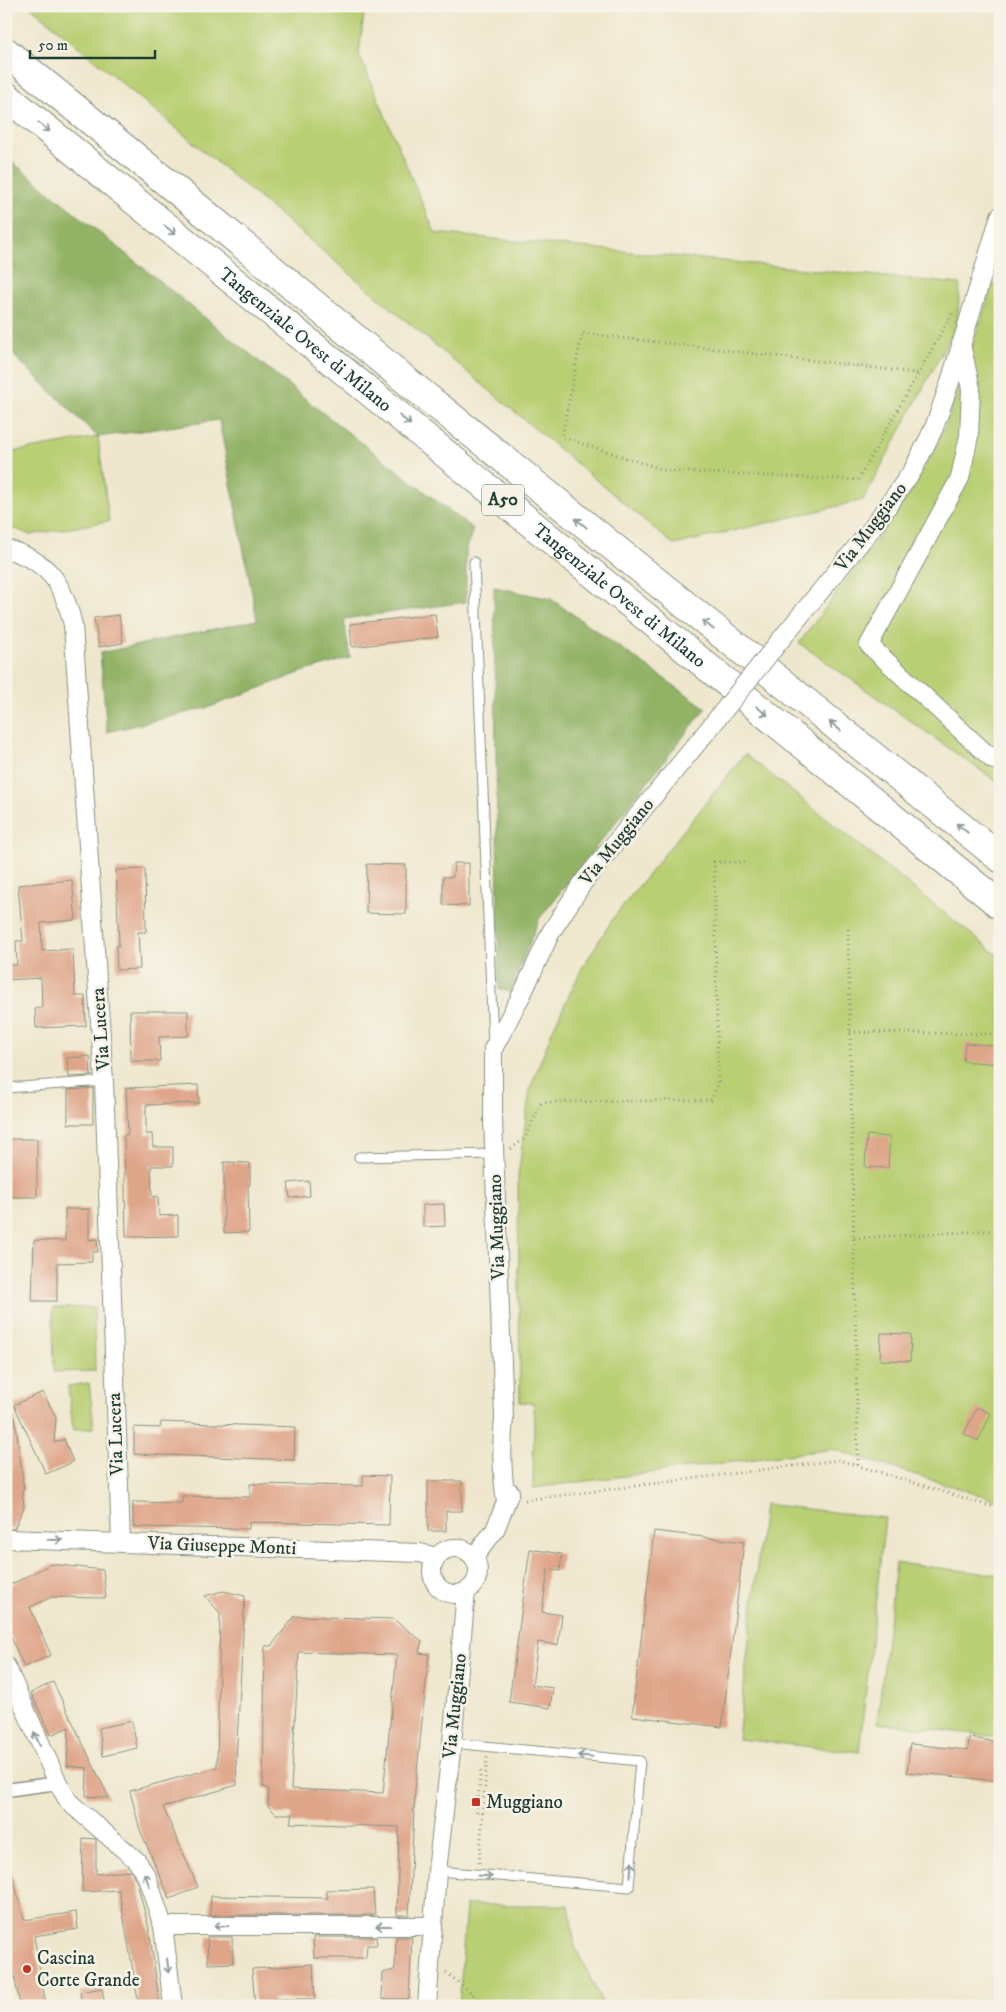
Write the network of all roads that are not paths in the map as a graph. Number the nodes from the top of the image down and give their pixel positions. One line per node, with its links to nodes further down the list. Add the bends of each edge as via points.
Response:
1 (6, 52): 8 (highway, Tangenziale Ovest di Milano / A50, one-way to 1, via 416,389)
2 (6, 96): 9 (highway, Tangenziale Ovest di Milano / A50, one-way to 9)
3 (1000, 216): 4 (street, Via Muggiano)
4 (961, 344): 7 (street, Via Muggiano, via 971,389 969,436 960,478 868,644 993,760); 10 (street, Via Muggiano, bridge, via 934,428 913,470 873,526 590,874 551,932)
5 (6, 549): 11 (street, Via Lucera, via 29,557 50,573 67,602 72,625)
6 (474, 562): 10 (lane)
7 (1000, 753)
8 (1000, 858)
9 (1000, 904)
10 (493, 1048): 13 (street, Via Muggiano)
11 (104, 1081): 12 (lane); 16 (street, Via Lucera)
12 (6, 1088)
13 (494, 1154): 14 (lane); 18 (street, Via Muggiano, via 504,1418 512,1441 514,1477 495,1530)
14 (359, 1156)
15 (6, 1539): 16 (street, Via Giuseppe Monti, one-way to 16)
16 (121, 1542): 17 (street, Via Giuseppe Monti, via 420,1553)
17 (436, 1557): 18 (street, via 455,1548 466,1550); 19 (street, via 432,1570 437,1586 452,1594)
18 (474, 1557): 19 (street, Via Muggiano, via 478,1576)
19 (466, 1592): 21 (street, Via Muggiano)
20 (6, 1666): 22 (street, one-way to 20)
21 (452, 1743): 24 (street, Via Muggiano); 24 (lane, one-way to 21, via 629,1887 640,1761)
22 (58, 1783): 23 (street); 25 (street, one-way to 22, via 147,1877 137,1862 69,1802)
23 (6, 1790)
24 (436, 1871): 26 (street, Via Muggiano)
25 (163, 1926): 26 (street, one-way to 25); 27 (street, one-way to 27)
26 (432, 1926): 28 (street, Via Muggiano)
27 (173, 2006)
28 (427, 2006)

